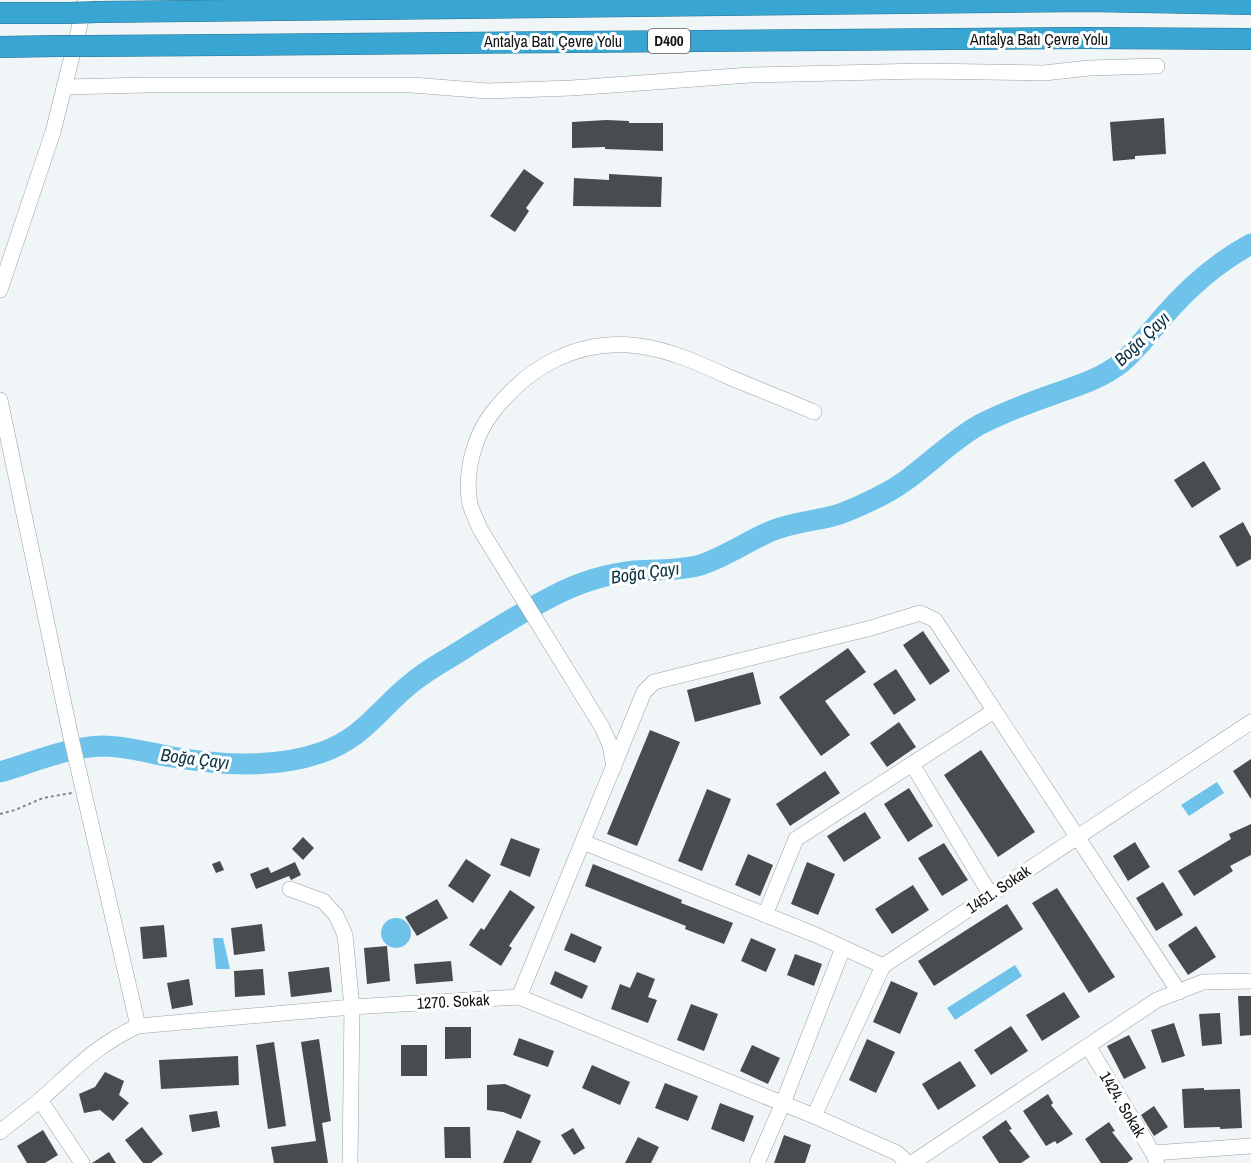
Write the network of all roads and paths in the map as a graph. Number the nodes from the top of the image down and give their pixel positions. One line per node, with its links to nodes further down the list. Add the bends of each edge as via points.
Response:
1 (1089, 0): 2 (highway); 3 (highway)
2 (1251, 4)
3 (92, 6): 4 (highway, bridge, via 68,13); 8 (street)
4 (0, 13)
5 (1251, 39): 6 (highway, Antalya Batı Çevre Yolu / D400, bridge)
6 (0, 46)
7 (1157, 66): 8 (street, via 1044,73 750,75 488,91 412,85)
8 (64, 87): 9 (street, via 53,132)
9 (0, 290)
10 (0, 400): 16 (street)
11 (814, 412): 15 (street, via 685,358 640,346 609,344 554,358 506,395 486,421 469,474 470,504 480,529 602,727)
12 (994, 711): 14 (street); 15 (street, via 935,620 920,613 654,682 644,692); 18 (street)
13 (1251, 722): 18 (street, 1451. Sokak)
14 (912, 764): 21 (street); 22 (street, via 796,839)
15 (614, 767): 19 (street)
16 (84, 791): 17 (path, via 43,798); 29 (street)
17 (0, 814)
18 (1077, 836): 21 (street, 1451. Sokak); 26 (street)
19 (583, 842): 22 (street); 27 (street)
20 (290, 889): 28 (street, via 323,901 340,921 345,935)
21 (990, 894): 24 (street, 1451. Sokak)
22 (765, 915): 23 (street)
23 (843, 948): 24 (street); 32 (street)
24 (883, 966): 33 (street)
25 (1251, 981): 26 (street, via 1203,982)
26 (1179, 992): 30 (street, via 1157,1000)
27 (519, 997): 28 (street, 1270. Sokak); 32 (street, 1270. Sokak)
28 (352, 1007): 29 (street, 1270. Sokak); 38 (street)
29 (138, 1026): 31 (street, 1270. Sokak, via 86,1057)
30 (1088, 1046): 36 (street, 1424. Sokak); 40 (street)
31 (40, 1100): 34 (street, 1270. Sokak); 37 (street)
32 (783, 1103): 33 (street, 1270. Sokak); 39 (street)
33 (814, 1116): 40 (street, 1270. Sokak, via 897,1153)
34 (0, 1132)
35 (1251, 1146): 36 (street)
36 (1155, 1158)
37 (82, 1163)
38 (350, 1163)
39 (757, 1163)
40 (910, 1163)

